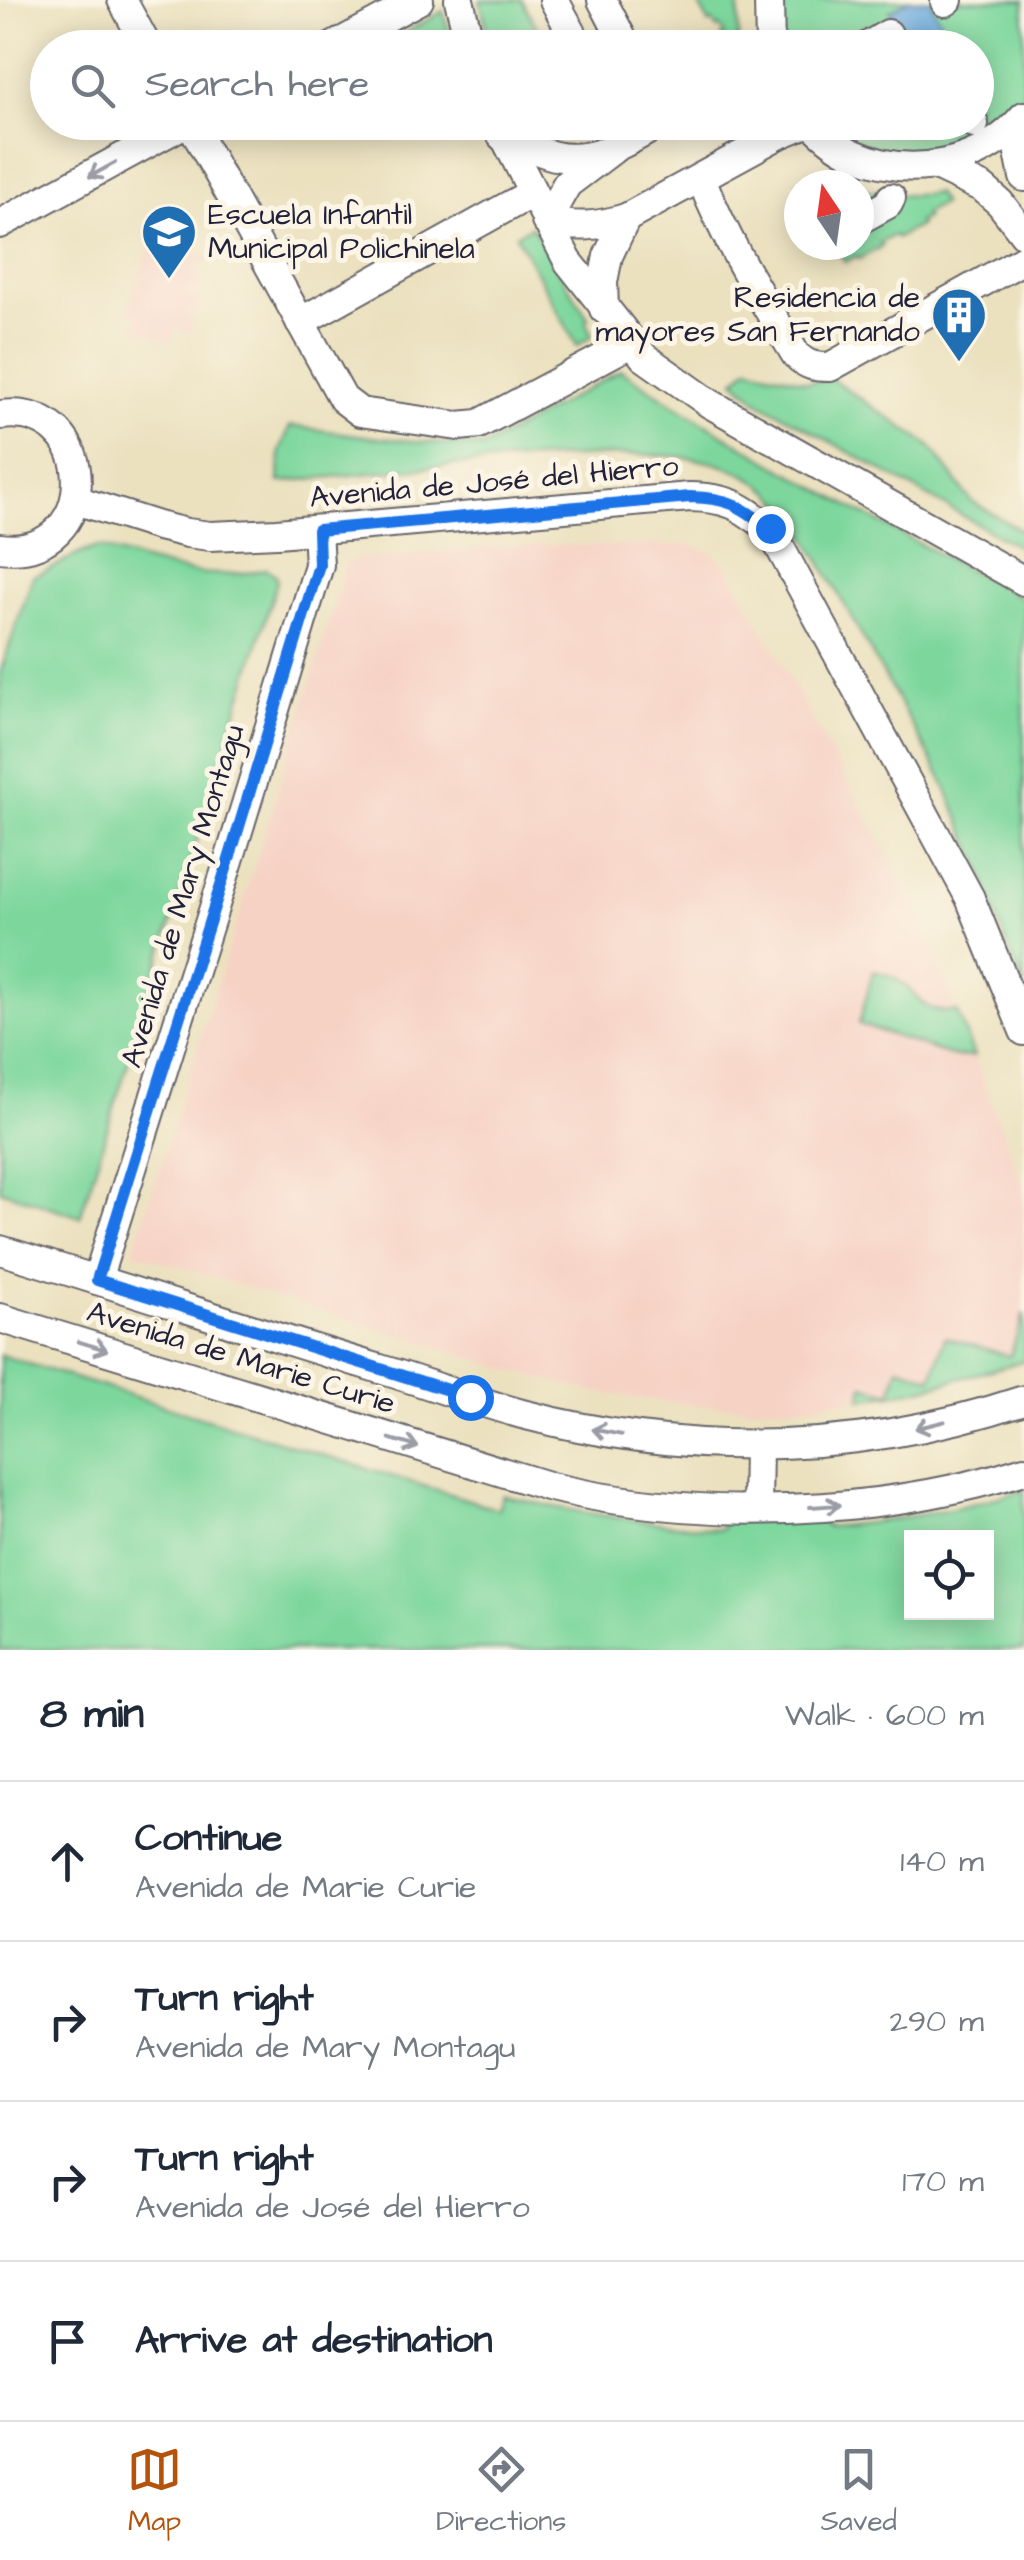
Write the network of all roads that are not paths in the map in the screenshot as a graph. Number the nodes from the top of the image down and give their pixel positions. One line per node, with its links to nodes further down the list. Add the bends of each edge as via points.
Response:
1 (122, 0): 7 (street)
2 (419, 0): 8 (street)
3 (459, 0): 9 (street)
4 (554, 0): 10 (street)
5 (602, 0): 11 (street)
6 (769, 0): 12 (street)
7 (138, 30)
8 (363, 30)
9 (466, 30)
10 (570, 30)
11 (618, 30)
12 (770, 30)
13 (1019, 122): 22 (street, via 987,148); 23 (street)
14 (155, 140): 28 (street, one-way to 28)
15 (198, 140): 32 (street)
16 (505, 140): 25 (street)
17 (522, 140): 21 (street, via 558,157)
18 (630, 140): 21 (street)
19 (769, 140): 24 (street)
20 (832, 140): 22 (street, via 854,155 896,166)
21 (612, 150): 27 (street, via 567,184)
22 (936, 166): 29 (street, via 983,188)
23 (1024, 177)
24 (701, 178): 26 (street); 30 (street, via 796,356 813,366 830,367)
25 (532, 193): 27 (street); 32 (street)
26 (626, 218): 27 (street, via 570,227); 31 (street, via 608,256)
27 (546, 220): 31 (street)
28 (0, 224)
29 (1024, 234)
30 (1024, 259)
31 (604, 308): 33 (street)
32 (300, 322): 33 (street, via 351,407 458,426 479,424)
33 (633, 342): 38 (street, via 656,367 709,403)
34 (2, 412): 35 (street, via 44,423 64,440 76,462)
35 (76, 500): 36 (street, Avenida de José del Hierro, via 210,536); 37 (street, via 51,536)
36 (318, 530): 39 (street, Avenida de José del Hierro, via 690,497 719,498 746,510 770,528 925,812 970,898); 41 (street, Avenida de Mary Montagu, via 319,565)
37 (3, 555)
38 (1024, 580)
39 (1024, 1031)
40 (0, 1250): 41 (street, Avenida de Marie Curie)
41 (97, 1280): 44 (street, Avenida de Marie Curie, one-way to 41, via 614,1434 521,1414)
42 (0, 1318): 46 (street, Avenida de Marie Curie, one-way to 46, via 550,1487 619,1500)
43 (1024, 1400): 44 (street, Avenida de Marie Curie, one-way to 44, via 902,1432)
44 (758, 1446): 46 (street)
45 (1024, 1470): 46 (street, Avenida de Marie Curie, one-way to 45, via 912,1497)
46 (756, 1508)

